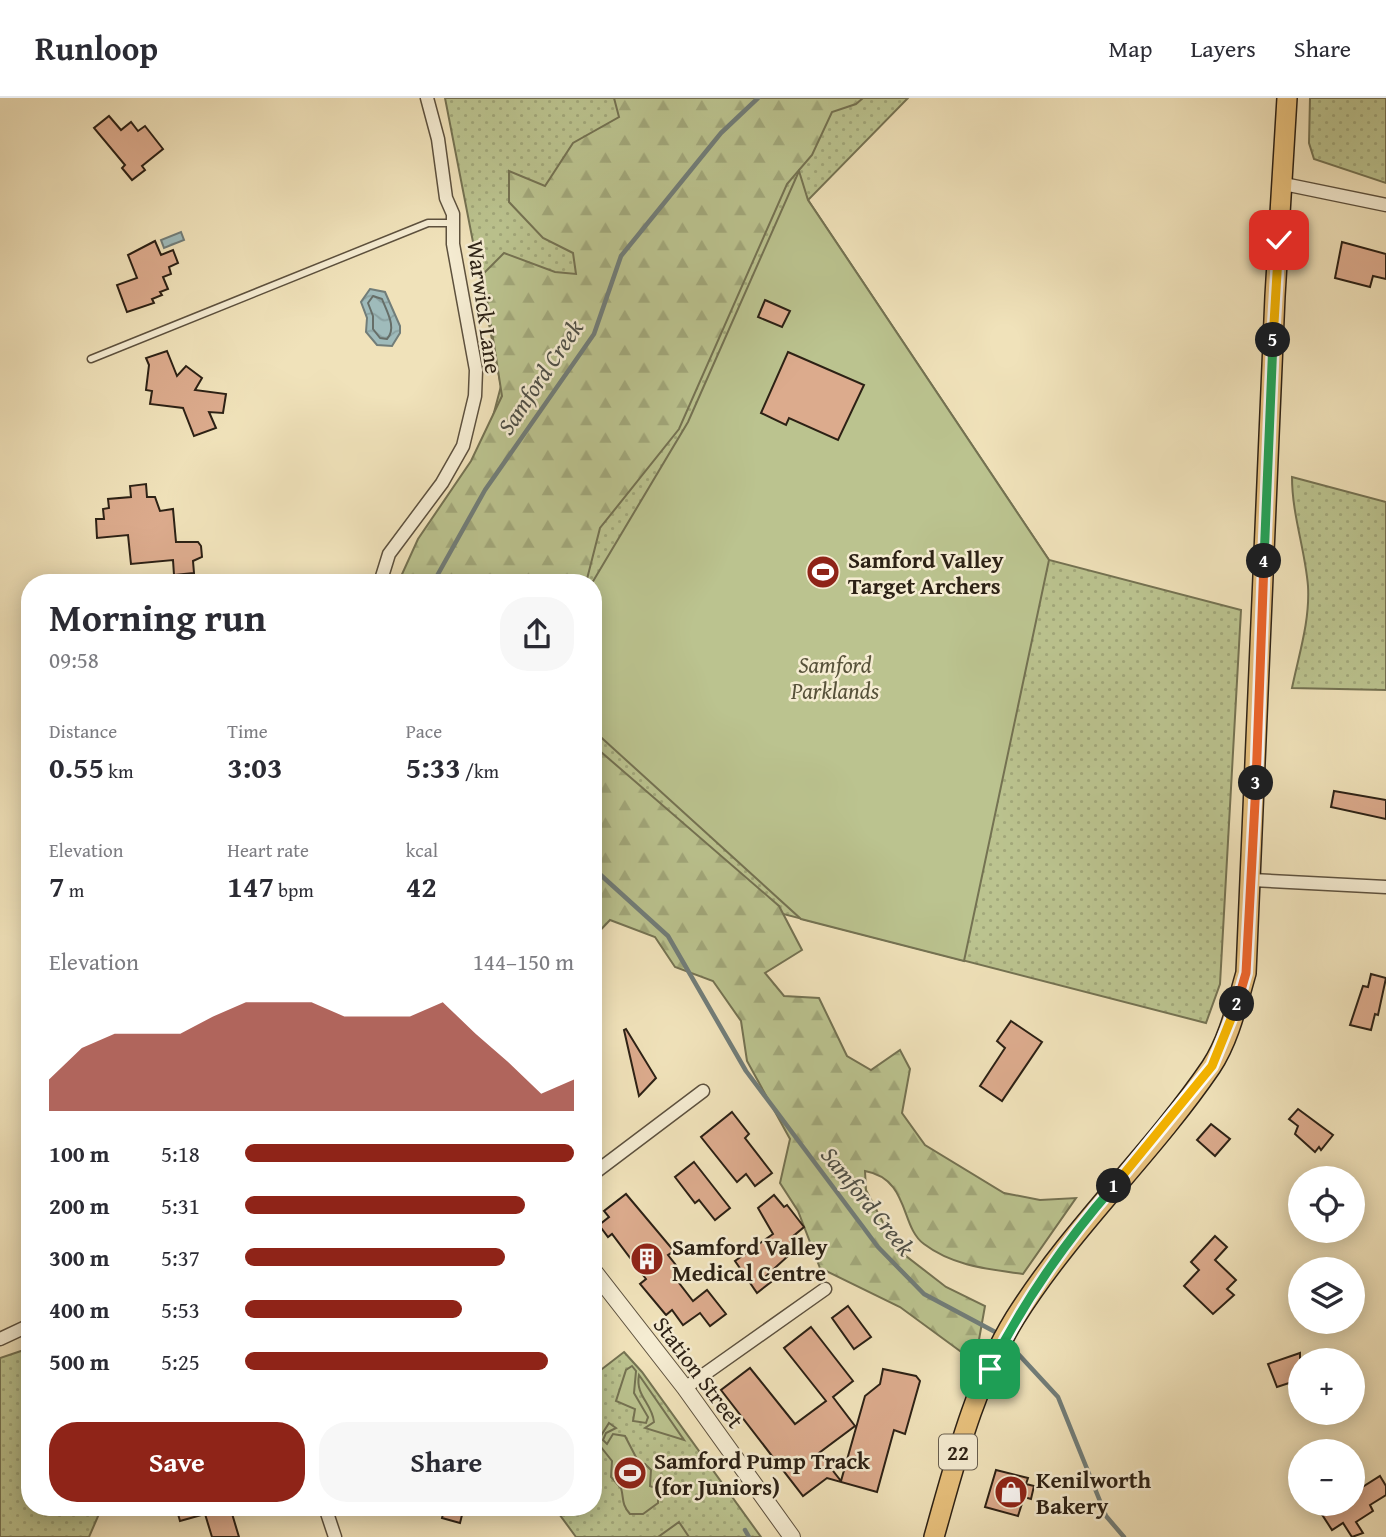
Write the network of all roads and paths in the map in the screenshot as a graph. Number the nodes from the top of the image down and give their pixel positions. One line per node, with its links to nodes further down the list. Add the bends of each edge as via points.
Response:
1 (427, 98): 5 (street, Warwick Lane)
2 (1287, 98): 3 (main road, 22)
3 (1284, 184): 4 (street); 8 (main road, 22, via 1275,296)
4 (1386, 205)
5 (453, 223): 6 (lane, via 428,223); 7 (street, Warwick Lane, via 476,370 475,396 463,446 442,483 389,554)
6 (91, 359)
7 (383, 574)
8 (1252, 880): 9 (street); 20 (main road, 22, via 1246,973 1212,1066 1084,1221 1014,1320 959,1449)
9 (1386, 887)
10 (703, 1091): 11 (street)
11 (602, 1167)
12 (602, 1282): 16 (street, Station Street)
13 (825, 1289): 16 (street)
14 (21, 1329): 15 (street)
15 (0, 1339)
16 (685, 1388): 19 (street, Station Street)
17 (328, 1516): 18 (street)
18 (335, 1537)
19 (792, 1537)
20 (934, 1537)

